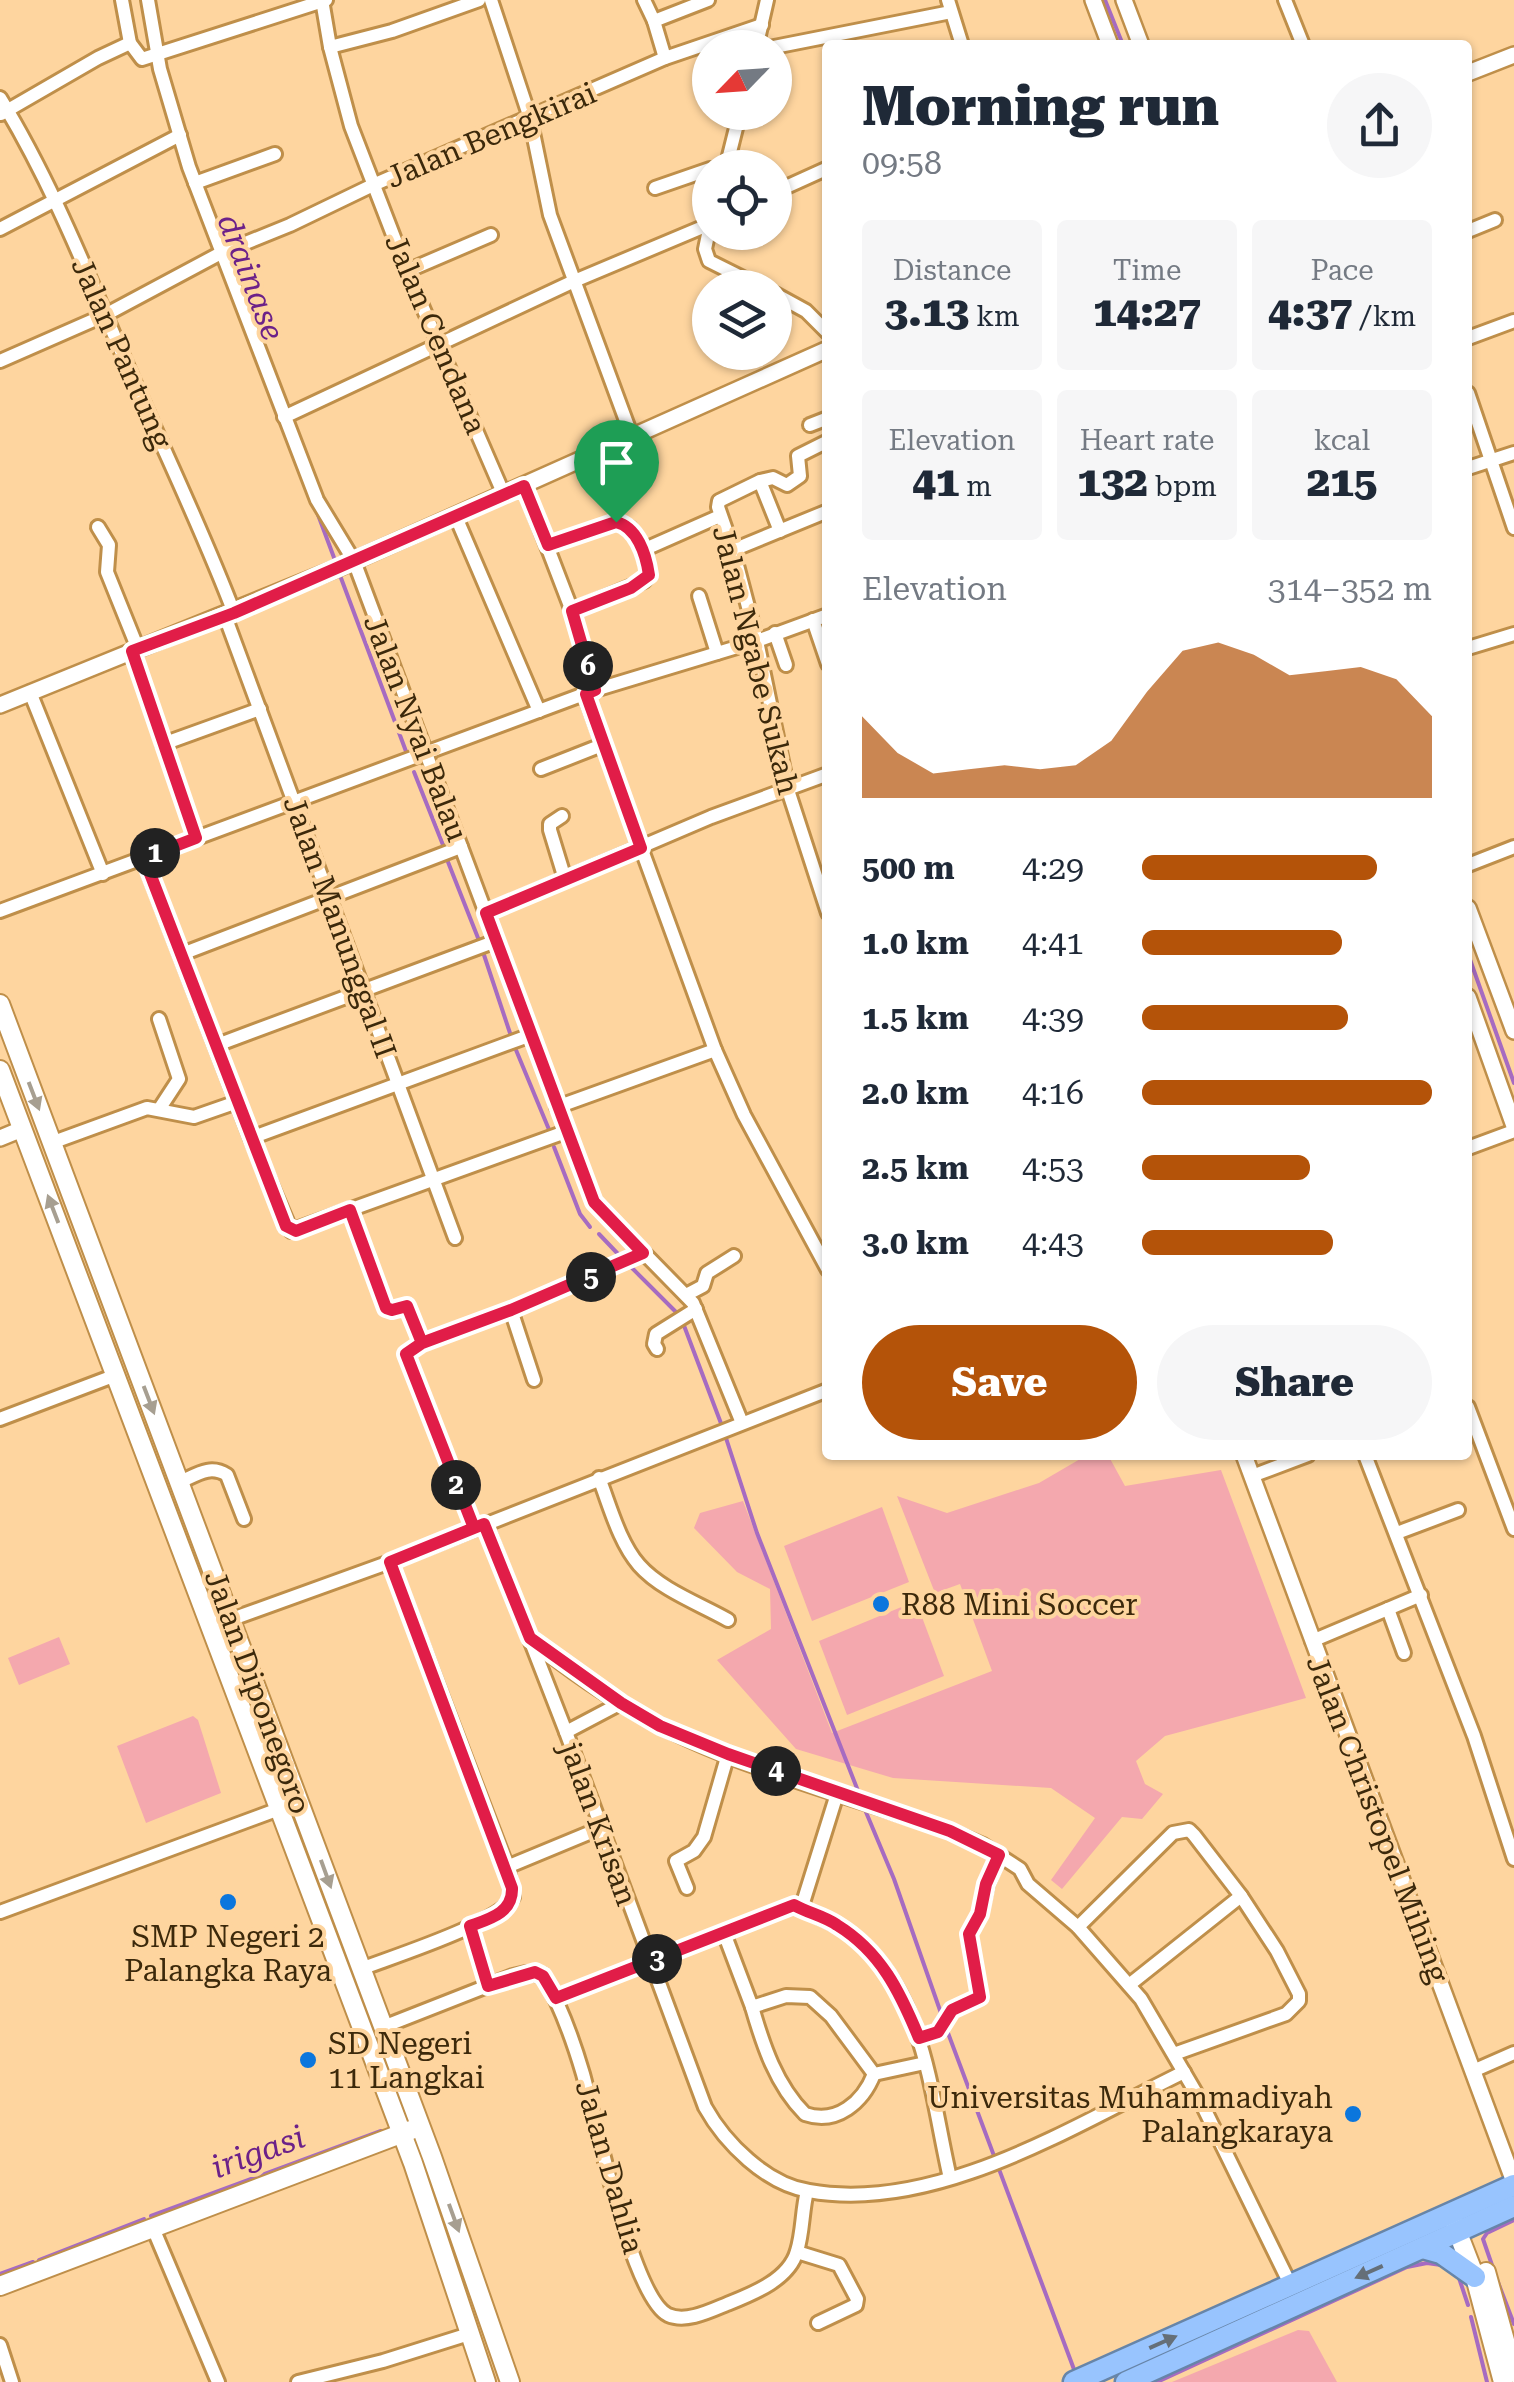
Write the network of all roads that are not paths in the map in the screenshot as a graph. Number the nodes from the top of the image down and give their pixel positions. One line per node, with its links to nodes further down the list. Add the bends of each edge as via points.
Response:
1 (122, 0): 21 (street)
2 (148, 0): 24 (street, Jalan Nyai Balau)
3 (323, 0): 22 (street, Jalan Cendana); 24 (street)
4 (479, 0): 22 (street)
5 (491, 0): 28 (street)
6 (644, 0): 13 (street)
7 (708, 0): 13 (street)
8 (767, 0): 14 (street)
9 (1093, 0): 17 (street)
10 (1124, 0): 18 (street)
11 (1286, 0): 19 (street)
12 (950, 6): 16 (street); 20 (street)
13 (654, 21): 25 (street)
14 (762, 25): 15 (street); 25 (street, Jalan Bengkirai)
15 (761, 30)
16 (960, 40)
17 (1108, 40)
18 (1140, 40)
19 (1301, 40)
20 (792, 42)
21 (130, 43): 24 (street); 27 (street)
22 (330, 47): 35 (street, Jalan Cendana)
23 (1514, 55): 26 (street)
24 (151, 58): 29 (street, Jalan Nyai Balau)
25 (665, 58): 28 (street, Jalan Bengkirai)
26 (1472, 71)
27 (2, 108): 37 (street, Jalan Pantung)
28 (530, 118): 35 (street, Jalan Bengkirai); 47 (street)
29 (170, 140): 33 (street, Jalan Nyai Balau); 37 (street)
30 (274, 154): 33 (street)
31 (822, 171): 34 (street)
32 (692, 176): 36 (street)
33 (195, 182): 44 (street, Jalan Nyai Balau)
34 (792, 184)
35 (373, 185): 44 (street, Jalan Bengkirai); 45 (street, Jalan Cendana)
36 (655, 188)
37 (52, 200): 39 (street); 49 (street, Jalan Pantung)
38 (1495, 220): 40 (street)
39 (0, 229)
40 (1472, 229)
41 (692, 232): 47 (street)
42 (491, 235): 45 (street)
43 (704, 250): 46 (street)
44 (222, 252): 49 (street, Jalan Bengkirai); 57 (street, Jalan Nyai Balau)
45 (407, 270): 53 (street, Jalan Cendana)
46 (728, 270)
47 (572, 282): 53 (street); 60 (street)
48 (792, 303): 51 (street)
49 (105, 315): 55 (street, Jalan Bengkirai); 80 (street, Jalan Pantung, via 206,539)
50 (1514, 321): 52 (street)
51 (822, 327)
52 (1472, 337)
53 (440, 345): 57 (street); 67 (street, Jalan Cendana)
54 (822, 353): 60 (street)
55 (0, 361)
56 (1472, 405): 63 (street)
57 (284, 417): 77 (street, Jalan Nyai Balau)
58 (822, 420): 59 (street)
59 (810, 425)
60 (632, 437): 66 (street)
61 (822, 444): 65 (street, via 798,456 800,476 787,485)
62 (1514, 454): 63 (street)
63 (1490, 461): 64 (street); 72 (street)
64 (1472, 467)
65 (760, 481): 69 (street, Jalan Ngabe Sukah, via 718,501); 73 (street, Jalan Ngabe Sukah)
66 (524, 486): 67 (street); 74 (street)
67 (504, 495): 70 (street)
68 (822, 514): 73 (street)
69 (720, 516): 75 (street); 76 (street, Jalan Ngabe Sukah)
70 (456, 517): 77 (street); 95 (street)
71 (98, 527): 88 (street, via 109,545 107,572)
72 (1514, 528)
73 (780, 531): 76 (street)
74 (548, 545): 75 (street, via 616,522 630,528); 79 (street)
75 (643, 550): 79 (street, via 649,575 644,581)
76 (733, 550): 85 (street, Jalan Ngabe Sukah)
77 (347, 564): 80 (street); 98 (street, Jalan Nyai Balau)
78 (699, 596): 89 (street)
79 (572, 611): 92 (street)
80 (230, 614): 88 (street); 94 (street, Jalan Manunggal II)
81 (822, 616): 82 (street)
82 (813, 620): 83 (street); 86 (street)
83 (774, 634): 85 (street); 90 (street)
84 (1514, 634): 87 (street)
85 (757, 641): 89 (street); 101 (street, Jalan Ngabe Sukah)
86 (822, 646)
87 (1472, 647)
88 (135, 650): 91 (street); 96 (street)
89 (718, 653): 92 (street)
90 (786, 665)
91 (30, 692): 93 (street); 110 (street)
92 (590, 692): 95 (street); 97 (street)
93 (0, 705)
94 (260, 709): 96 (street); 102 (street, Jalan Manunggal II)
95 (539, 711): 98 (street)
96 (163, 744): 104 (street)
97 (602, 745): 99 (street); 106 (street)
98 (419, 755): 102 (street); 107 (street, Jalan Nyai Balau)
99 (542, 769)
100 (822, 776): 101 (street)
101 (788, 790): 106 (street); 112 (street, Jalan Ngabe Sukah)
102 (294, 801): 104 (street); 113 (street, Jalan Manunggal II)
103 (562, 816): 111 (street, via 550,830)
104 (196, 838): 108 (street)
105 (1514, 847): 109 (street)
106 (641, 848): 111 (street); 126 (street)
107 (454, 850): 113 (street); 115 (street, Jalan Nyai Balau)
108 (144, 858): 110 (street); 118 (street)
109 (1472, 863)
110 (103, 874): 114 (street)
111 (565, 879): 115 (street)
112 (822, 895)
113 (329, 899): 118 (street); 119 (street, Jalan Manunggal II)
114 (0, 911)
115 (486, 913): 117 (street, Jalan Nyai Balau)
116 (1472, 919): 123 (street)
117 (490, 944): 119 (street); 124 (street, Jalan Nyai Balau)
118 (182, 954): 125 (street)
119 (362, 993): 125 (street); 128 (street, Jalan Manunggal II)
120 (0, 1004): 137 (main road, Jalan Diponegoro, one-way to 137)
121 (1472, 1007): 132 (street)
122 (159, 1020): 131 (street, via 179,1079)
123 (1514, 1030)
124 (524, 1038): 128 (street); 130 (street, Jalan Nyai Balau)
125 (217, 1046): 129 (street)
126 (715, 1050): 130 (street); 146 (street)
127 (0, 1072): 133 (main road, Jalan Diponegoro)
128 (399, 1084): 136 (street); 139 (street, Jalan Manunggal II)
129 (238, 1102): 131 (street, via 194,1116); 136 (street)
130 (558, 1107): 134 (street, Jalan Nyai Balau)
131 (160, 1108): 137 (street)
132 (1514, 1128): 138 (street)
133 (22, 1130): 135 (street); 143 (main road, Jalan Diponegoro, one-way to 133)
134 (560, 1134): 139 (street); 144 (street, Jalan Nyai Balau, via 598,1210)
135 (0, 1138)
136 (251, 1138): 140 (street, via 291,1230)
137 (51, 1143): 142 (main road, Jalan Diponegoro)
138 (1472, 1146)
139 (434, 1179): 140 (street); 141 (street, Jalan Manunggal II)
140 (350, 1210): 150 (street, via 386,1308 407,1306)
141 (456, 1238)
142 (88, 1244): 143 (main road); 163 (main road, Jalan Diponegoro, one-way to 163)
143 (68, 1251): 152 (main road, Jalan Diponegoro)
144 (637, 1256): 147 (street, Jalan Nyai Balau); 148 (street)
145 (734, 1256): 147 (street)
146 (822, 1259)
147 (686, 1296): 149 (street, Jalan Nyai Balau)
148 (511, 1310): 150 (street); 153 (street)
149 (689, 1313): 151 (street, via 656,1334); 157 (street, Jalan Nyai Balau)
150 (422, 1343): 167 (street, jalan Krisan, via 406,1354)
151 (657, 1350)
152 (116, 1375): 156 (street); 168 (main road, Jalan Diponegoro)
153 (534, 1380)
154 (822, 1392): 157 (street)
155 (1472, 1418): 169 (street)
156 (0, 1419)
157 (732, 1428): 162 (street)
158 (1246, 1460): 161 (street, Jalan Christopel Mihing)
159 (1295, 1460): 161 (street)
160 (1368, 1460): 170 (street)
161 (1252, 1476): 178 (street, Jalan Christopel Mihing)
162 (600, 1478): 167 (street); 175 (street, via 639,1565)
163 (180, 1482): 165 (street, via 222,1472); 166 (main road, Jalan Diponegoro)
164 (1458, 1510): 170 (street)
165 (244, 1519)
166 (194, 1520): 168 (main road); 174 (main road, Jalan Diponegoro)
167 (479, 1526): 171 (street); 177 (street, jalan Krisan)
168 (174, 1528): 176 (main road, Jalan Diponegoro)
169 (1514, 1528)
170 (1397, 1533): 172 (street)
171 (390, 1562): 174 (street); 188 (street)
172 (1421, 1595): 173 (street); 187 (street)
173 (1388, 1609): 178 (street); 179 (street)
174 (232, 1619): 176 (main road); 197 (main road, Jalan Diponegoro, one-way to 197)
175 (728, 1620)
176 (212, 1627): 184 (main road, Jalan Diponegoro)
177 (530, 1638): 180 (street); 181 (street, jalan Krisan)
178 (1312, 1641): 208 (street, Jalan Christopel Mihing)
179 (1404, 1652)
180 (621, 1703): 181 (street); 182 (street)
181 (566, 1732): 185 (street, jalan Krisan)
182 (728, 1754): 183 (street); 189 (street, via 704,1836 676,1861)
183 (844, 1795): 186 (street); 191 (street)
184 (279, 1809): 192 (street); 211 (main road, Jalan Diponegoro)
185 (601, 1828): 188 (street); 196 (street, jalan Krisan)
186 (999, 1855): 194 (street); 203 (street, via 969,1934 980,1995 952,2010 938,2031)
187 (1514, 1859)
188 (507, 1867): 193 (street, via 510,1905)
189 (687, 1888)
190 (1242, 1896): 194 (street, via 1194,1835 1180,1830); 198 (street); 204 (street, via 1299,2001 1286,2014)
191 (801, 1909): 195 (street, via 794,1905); 203 (street, via 838,1925 876,1956)
192 (0, 1912)
193 (470, 1926): 197 (street); 199 (street)
194 (1078, 1927): 198 (street)
195 (724, 1933): 196 (street); 201 (street)
196 (648, 1962): 200 (street); 214 (street, jalan Krisan, via 716,2127 759,2168)
197 (361, 1969): 202 (main road, Jalan Diponegoro)
198 (1129, 1985): 204 (street)
199 (488, 1986): 200 (street, via 535,1972); 202 (street)
200 (556, 1998): 219 (street, Jalan Dahlia, via 622,2224 656,2304 680,2318 707,2312 766,2285)
201 (752, 2007): 209 (street, via 786,1996 810,1997); 209 (street, via 770,2061 804,2114 847,2110 867,2093)
202 (384, 2027): 210 (main road, Jalan Diponegoro)
203 (919, 2038): 206 (street)
204 (1174, 2054): 207 (street)
205 (1514, 2054): 208 (street)
206 (925, 2063): 209 (street); 212 (street)
207 (1184, 2072): 212 (street, jalan Krisan, via 991,2167); 222 (street)
208 (1473, 2072): 213 (street, Jalan Christopel Mihing)
209 (874, 2074)
210 (420, 2127): 211 (main road); 231 (main road, Jalan Diponegoro, one-way to 231)
211 (401, 2133): 217 (main road); 224 (main road, Jalan Diponegoro)
212 (950, 2178): 214 (street, jalan Krisan, via 896,2190)
213 (1514, 2183): 216 (highway)
214 (806, 2191): 219 (street)
215 (1514, 2206): 216 (highway)
216 (1460, 2220): 218 (highway); 220 (main road); 222 (highway); 226 (main road, via 1496,2304)
217 (153, 2228): 221 (main road); 228 (street)
218 (1423, 2248): 220 (highway); 222 (highway, one-way to 222)
219 (797, 2252): 223 (street, via 839,2266 858,2299)
220 (1476, 2278): 234 (main road)
221 (0, 2286)
222 (1295, 2295): 232 (highway, one-way to 222); 233 (highway)
223 (818, 2323)
224 (469, 2334): 229 (street); 230 (main road, Jalan Diponegoro)
225 (0, 2345): 227 (street)
226 (1514, 2373)
227 (12, 2382)
228 (218, 2382)
229 (298, 2382)
230 (486, 2382)
231 (510, 2382)
232 (1074, 2382)
233 (1126, 2382)
234 (1503, 2382)

